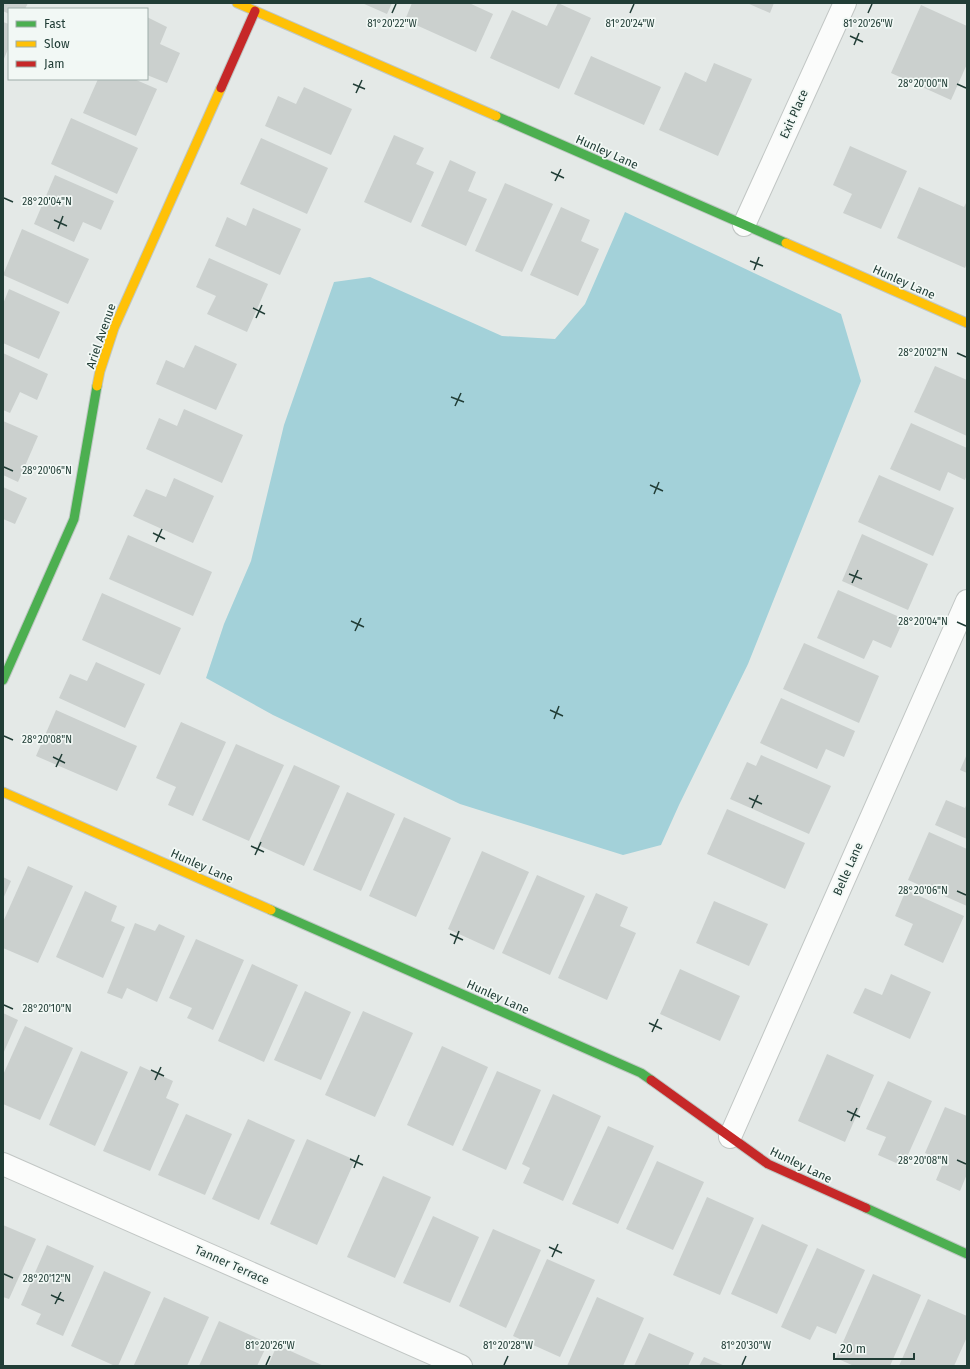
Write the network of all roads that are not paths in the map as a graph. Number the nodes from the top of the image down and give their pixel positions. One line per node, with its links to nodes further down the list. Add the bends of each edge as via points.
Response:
1 (237, 3): 3 (street, Hunley Lane)
2 (845, 3): 4 (street, Exit Place)
3 (255, 11): 4 (street, Hunley Lane); 7 (street, Ariel Avenue, via 114,328 100,371 74,520)
4 (744, 225): 5 (street, Hunley Lane)
5 (967, 323)
6 (967, 601): 9 (street, Belle Lane)
7 (3, 680)
8 (3, 792): 9 (street, Hunley Lane, via 641,1073)
9 (730, 1137): 11 (street, Hunley Lane, via 768,1164)
10 (3, 1164): 12 (street, Tanner Terrace)
11 (967, 1254)
12 (461, 1366)

